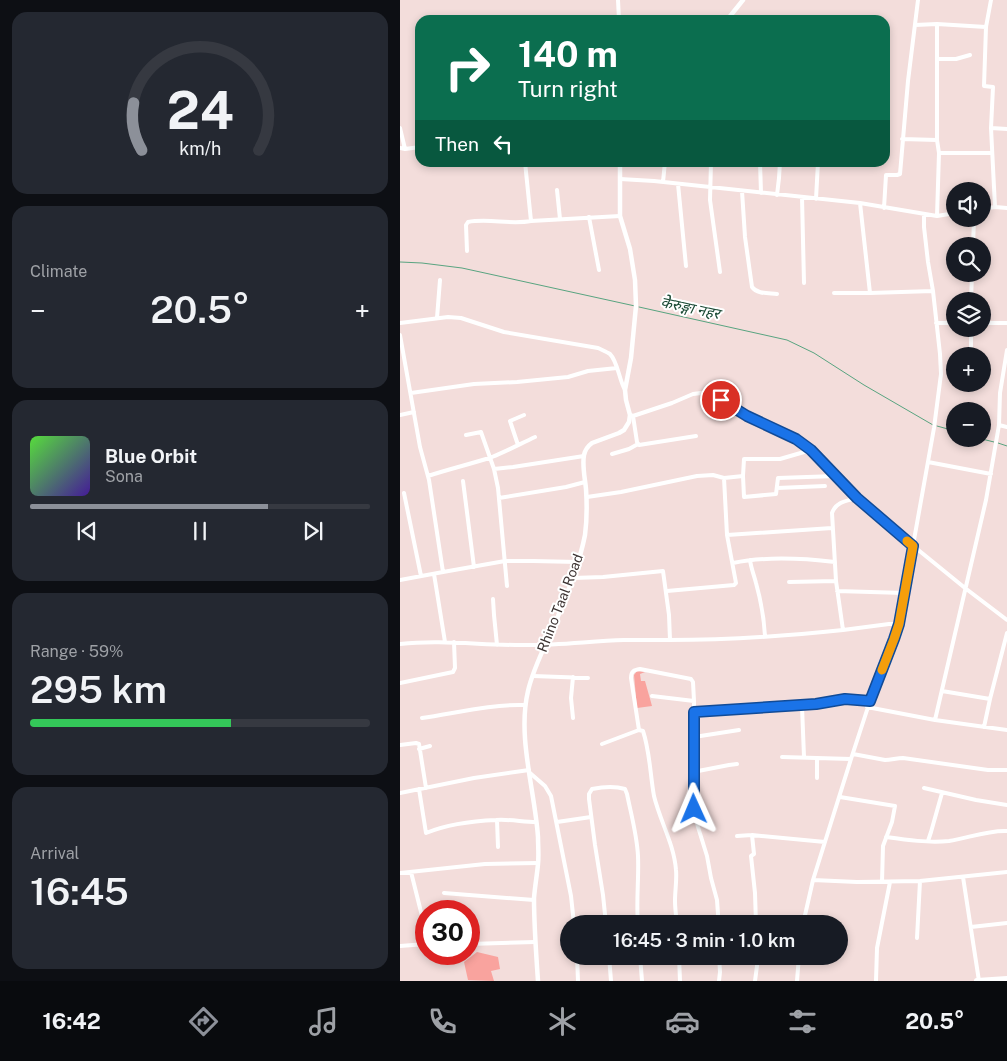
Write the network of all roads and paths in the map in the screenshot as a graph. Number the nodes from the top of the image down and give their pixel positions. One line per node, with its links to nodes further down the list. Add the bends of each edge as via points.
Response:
1 (618, 0): 5 (street)
2 (743, 0): 6 (street)
3 (918, 0): 8 (street)
4 (991, 0): 9 (street)
5 (619, 15)
6 (731, 15)
7 (937, 24): 8 (street); 9 (street); 11 (street)
8 (914, 25): 15 (street)
9 (986, 27): 13 (street, via 984,86 993,87)
10 (970, 55): 11 (street)
11 (937, 59): 16 (street)
12 (400, 128): 18 (street)
13 (991, 128): 14 (street); 20 (street)
14 (1007, 129)
15 (902, 139): 16 (street); 40 (street, via 900,174 886,175)
16 (937, 140): 19 (street)
17 (415, 148): 18 (street)
18 (402, 149)
19 (938, 153): 20 (street); 46 (street)
20 (992, 153): 39 (street)
21 (526, 167): 49 (street)
22 (620, 167): 28 (street)
23 (664, 167): 29 (street)
24 (711, 167): 31 (street)
25 (760, 167): 34 (street)
26 (780, 167): 35 (street)
27 (818, 167): 37 (street)
28 (620, 179): 29 (street); 45 (street)
29 (663, 182): 30 (street)
30 (678, 184): 31 (street); 51 (street)
31 (710, 188): 33 (street); 53 (street)
32 (557, 190): 48 (street)
33 (742, 191): 34 (street); 59 (street, via 752,287 757,292)
34 (761, 193): 35 (street)
35 (777, 195): 36 (street)
36 (802, 197): 37 (street); 55 (street)
37 (816, 198): 38 (street)
38 (860, 203): 40 (street); 58 (street)
39 (995, 207): 41 (street); 42 (street)
40 (884, 208): 43 (street)
41 (991, 208)
42 (1007, 208)
43 (924, 214): 46 (street); 56 (street)
44 (946, 214): 46 (street)
45 (620, 216): 47 (street); 69 (street, via 633,263 636,306)
46 (937, 216)
47 (589, 217): 48 (street); 52 (street)
48 (560, 219): 49 (street)
49 (531, 221): 50 (street, via 468,222)
50 (467, 251)
51 (686, 266)
52 (599, 270)
53 (720, 272)
54 (440, 280): 60 (street)
55 (804, 283)
56 (933, 291): 58 (street); 62 (street)
57 (834, 293): 58 (street)
58 (870, 293)
59 (777, 294)
60 (437, 318): 61 (street); 68 (street, via 461,318 504,332 598,348 610,354)
61 (400, 323)
62 (936, 323): 63 (street); 86 (street, via 940,383)
63 (946, 323)
64 (991, 323): 65 (street)
65 (1007, 323)
66 (400, 335): 70 (street)
67 (1007, 350): 75 (street)
68 (617, 368): 69 (street); 70 (street, via 568,377 474,384)
69 (626, 390): 74 (street)
70 (411, 393): 71 (street)
71 (414, 412): 72 (street); 89 (street)
72 (400, 414)
73 (524, 415): 81 (street, via 510,421)
74 (632, 415): 80 (street); 82 (street, via 693,394 705,393 796,439); 84 (street, via 624,430 592,443)
75 (999, 425): 76 (street); 88 (street)
76 (1007, 427)
77 (466, 435): 85 (street, via 481,432)
78 (696, 436): 80 (street)
79 (535, 437): 81 (street)
80 (638, 444): 83 (street)
81 (518, 445): 85 (street)
82 (811, 450): 90 (street, via 780,459 744,459); 91 (street)
83 (612, 454)
84 (584, 456): 87 (street); 94 (street, Rhino Taal Road)
85 (491, 457): 87 (street); 89 (street)
86 (928, 462): 88 (street); 105 (street)
87 (494, 469): 99 (street)
88 (991, 474): 120 (street)
89 (428, 476): 112 (street)
90 (743, 476): 92 (street); 96 (street, via 744,497 776,494)
91 (836, 476): 96 (street, via 778,478); 100 (street)
92 (724, 478): 98 (street, via 697,476); 104 (street)
93 (463, 482): 111 (street)
94 (586, 482): 98 (street, Rhino Taal Road); 99 (street)
95 (825, 486): 96 (street)
96 (777, 488)
97 (404, 493): 101 (street)
98 (587, 497): 108 (street, Rhino Taal Road, via 585,534)
99 (499, 498): 107 (street)
100 (857, 498): 103 (street, via 834,507); 105 (street)
101 (406, 505): 102 (street); 114 (street)
102 (400, 506)
103 (832, 528): 104 (street); 109 (street)
104 (727, 535): 110 (street)
105 (913, 546): 120 (street); 123 (street)
106 (750, 560): 109 (street, via 772,558); 110 (street); 129 (street, via 763,610)
107 (505, 561): 108 (street); 111 (street); 119 (street)
108 (578, 562): 115 (street, Rhino Taal Road)
109 (835, 562): 117 (street)
110 (733, 563): 122 (street, via 734,585)
111 (474, 566): 112 (street)
112 (443, 572): 113 (street)
113 (434, 574): 114 (street); 131 (street)
114 (421, 576): 116 (street)
115 (573, 578): 122 (street, via 663,571); 135 (street, Rhino Taal Road)
116 (400, 580)
117 (836, 581): 118 (street); 121 (street)
118 (789, 582)
119 (507, 586)
120 (965, 588): 125 (street); 140 (street)
121 (837, 590): 123 (street); 127 (street)
122 (667, 591): 130 (street)
123 (904, 593): 126 (street)
124 (493, 599): 134 (street)
125 (1007, 620)
126 (899, 624): 127 (street); 144 (street)
127 (843, 630): 129 (street)
128 (1007, 634): 142 (street)
129 (765, 636): 130 (street)
130 (670, 640): 135 (street)
131 (444, 642): 132 (street); 133 (street)
132 (454, 642): 134 (street); 139 (street, via 453,672)
133 (400, 644)
134 (497, 644): 135 (street)
135 (545, 645): 136 (street, Rhino Taal Road)
136 (532, 676): 137 (street); 145 (street, Rhino Taal Road)
137 (573, 677): 138 (street); 150 (street)
138 (588, 678)
139 (400, 683)
140 (942, 691): 142 (street); 151 (street)
141 (652, 696): 143 (street)
142 (990, 699): 152 (street)
143 (694, 701): 148 (street); 153 (street, via 691,679 635,670 631,678)
144 (870, 701): 146 (street, via 845,699); 147 (street)
145 (525, 705): 149 (street, via 488,707); 168 (street, Rhino Taal Road)
146 (802, 706): 148 (street); 163 (street)
147 (868, 707): 151 (street); 161 (street)
148 (694, 712): 156 (street)
149 (422, 718)
150 (573, 718)
151 (935, 720): 152 (street)
152 (984, 727): 155 (street)
153 (639, 730): 157 (street); 204 (street, via 643,731 646,740 654,797 676,869)
154 (739, 730): 156 (street)
155 (1007, 730)
156 (694, 737): 169 (street)
157 (602, 744)
158 (400, 745): 160 (street, via 416,743)
159 (430, 746): 160 (street)
160 (420, 749): 171 (street)
161 (853, 754): 165 (street); 167 (street)
162 (782, 757): 163 (street)
163 (804, 758): 164 (street)
164 (817, 758): 165 (street); 170 (street)
165 (851, 759): 176 (street)
166 (737, 764): 169 (street)
167 (1007, 770)
168 (530, 771): 171 (street); 180 (street, Rhino Taal Road); 181 (street, via 551,796)
169 (693, 772): 205 (street, via 694,809 708,856)
170 (817, 778)
171 (426, 788): 173 (street)
172 (924, 788): 175 (street)
173 (419, 790): 174 (street); 179 (street, via 426,833 443,826)
174 (400, 793)
175 (942, 793): 177 (street); 186 (street)
176 (840, 797): 185 (street, via 895,806); 187 (street)
177 (1007, 805)
178 (591, 817): 181 (street); 202 (street); 203 (street, via 589,799 592,789 625,789 638,854)
179 (497, 820): 180 (street); 188 (street)
180 (536, 822): 189 (street, Rhino Taal Road)
181 (557, 822): 201 (street)
182 (1007, 830): 186 (street, via 949,841)
183 (752, 835): 184 (street); 187 (street); 206 (street)
184 (738, 836)
185 (886, 836): 186 (street); 196 (street)
186 (928, 841)
187 (825, 842): 194 (street)
188 (498, 847)
189 (538, 863): 191 (street, via 485,864); 200 (street, Rhino Taal Road)
190 (400, 872): 191 (street)
191 (411, 872): 199 (street)
192 (1007, 872): 193 (street)
193 (963, 877): 195 (street); 209 (street)
194 (813, 880): 196 (street); 207 (street)
195 (920, 881): 197 (street); 210 (street)
196 (882, 882): 197 (street)
197 (890, 882): 231 (street, via 877,948)
198 (444, 893): 200 (street)
199 (418, 900)
200 (534, 900): 211 (street, Rhino Taal Road)
201 (573, 915)
202 (605, 915)
203 (637, 915)
204 (676, 915)
205 (718, 915)
206 (756, 915)
207 (805, 915)
208 (1007, 923): 209 (street)
209 (971, 927): 232 (street)
210 (916, 938)
211 (535, 942): 212 (street); 223 (street, Rhino Taal Road)
212 (480, 944)
213 (415, 945): 214 (street)
214 (400, 946)
215 (577, 965): 224 (street)
216 (609, 965): 225 (street)
217 (641, 965): 226 (street)
218 (680, 965): 227 (street)
219 (720, 965): 228 (street)
220 (757, 965): 229 (street)
221 (798, 965): 230 (street)
222 (1007, 979): 232 (highway)
223 (538, 981)
224 (578, 981)
225 (610, 981)
226 (642, 981)
227 (680, 981)
228 (719, 981)
229 (755, 981)
230 (796, 981)
231 (876, 981)
232 (978, 981)

